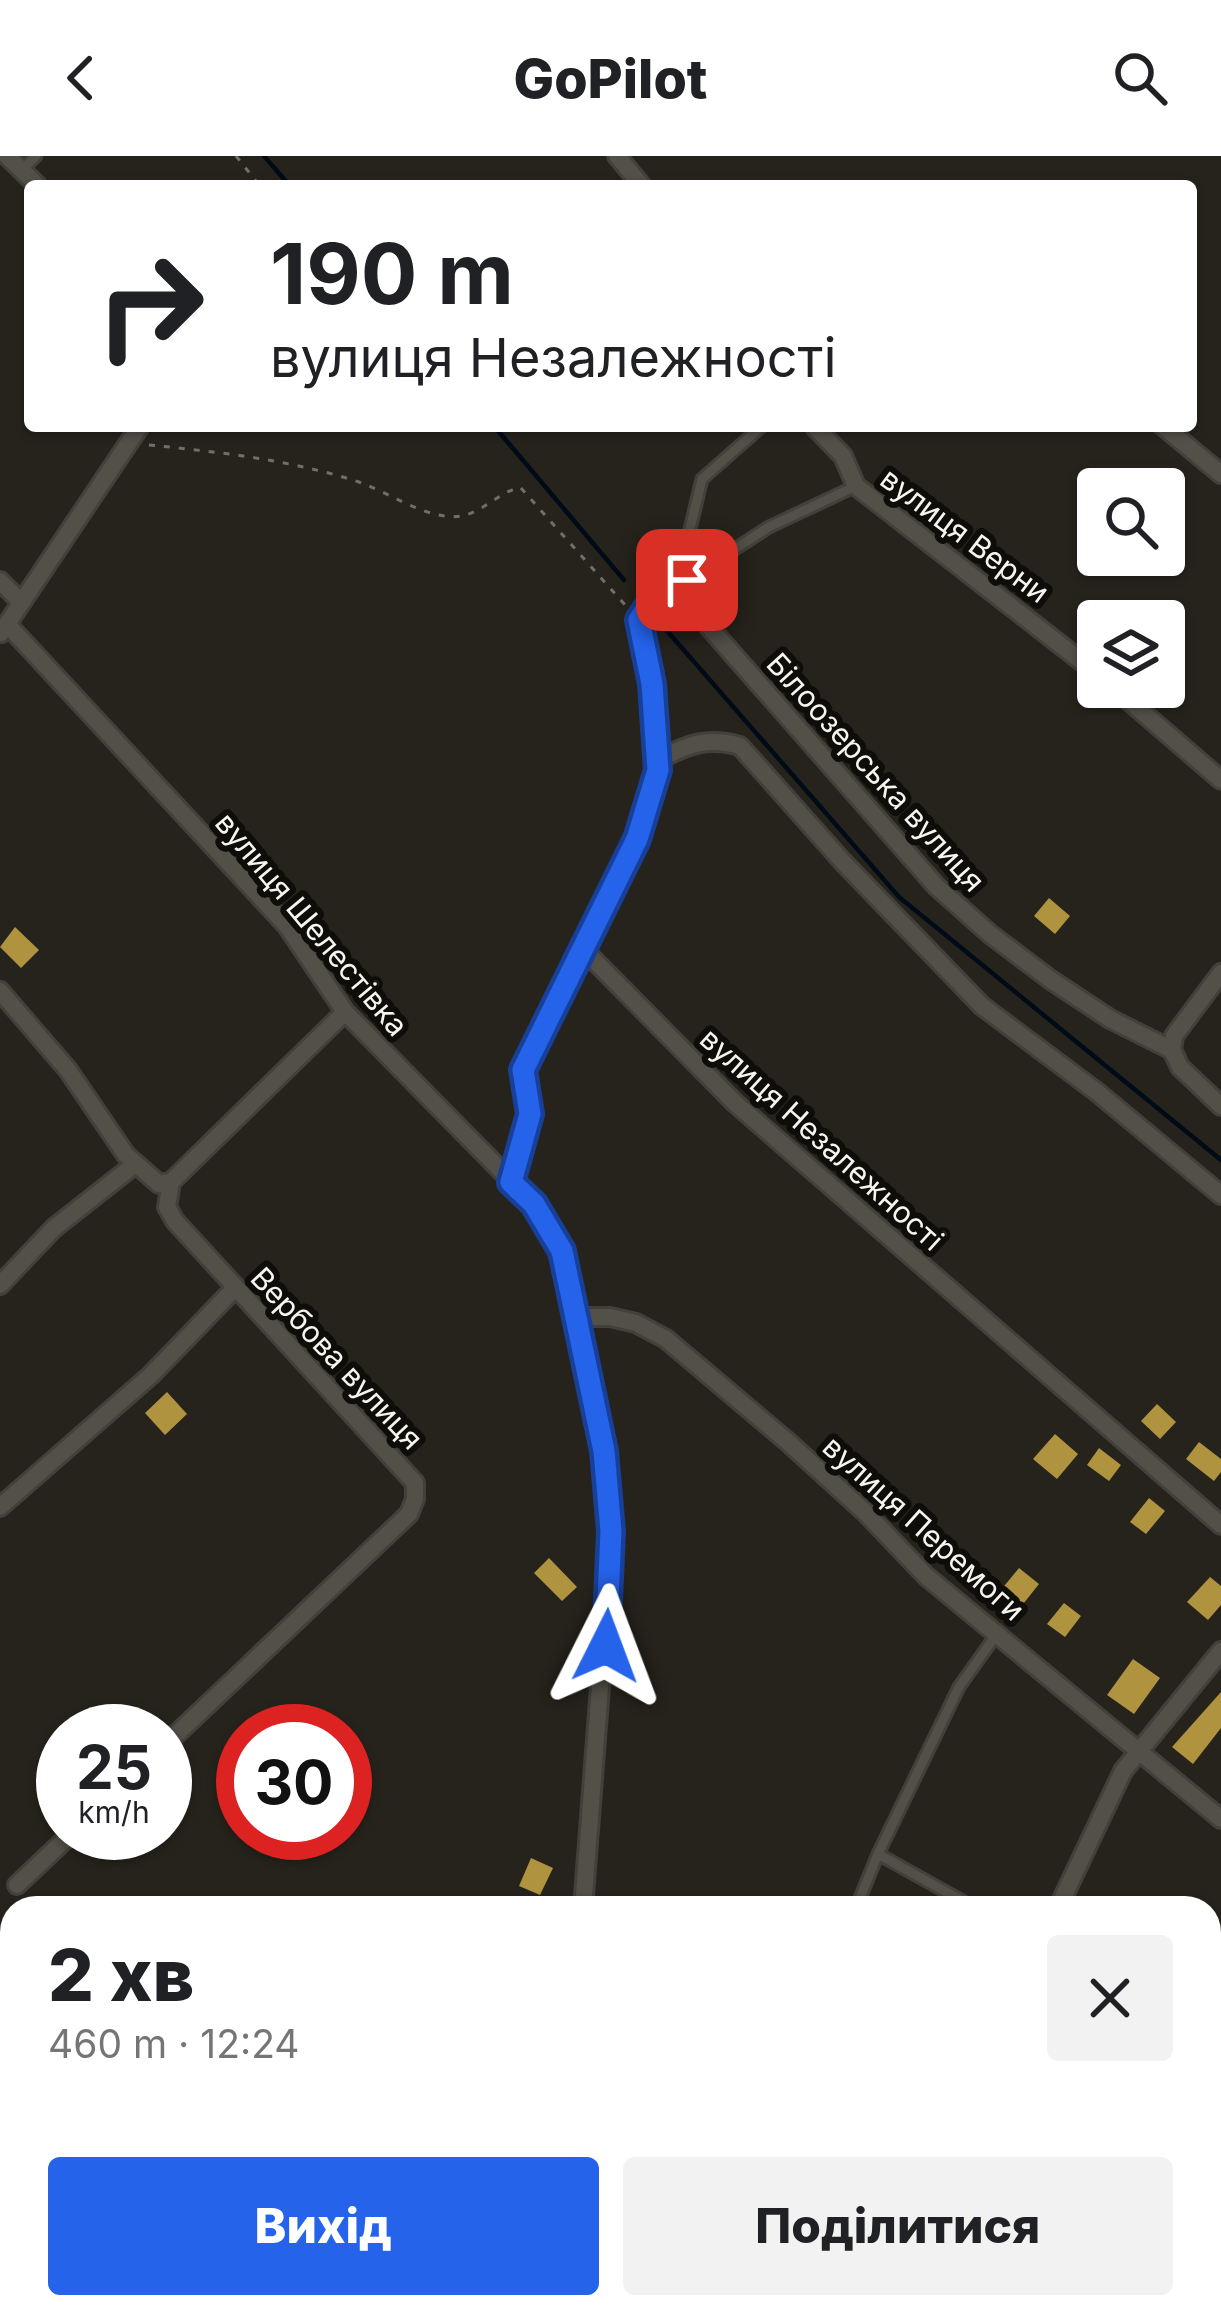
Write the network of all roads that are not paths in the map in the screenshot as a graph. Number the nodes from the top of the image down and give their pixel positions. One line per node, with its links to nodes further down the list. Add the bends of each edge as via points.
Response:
1 (8, 156): 4 (street)
2 (36, 156): 4 (lane)
3 (616, 156): 6 (street)
4 (22, 170): 5 (street)
5 (32, 180)
6 (637, 180)
7 (136, 432): 15 (street)
8 (755, 432): 14 (lane, via 702,479 685,550)
9 (820, 432): 12 (street, вулиця Верни)
10 (1170, 432): 11 (street)
11 (1221, 474)
12 (856, 486): 14 (lane); 18 (street, вулиця Верни)
13 (0, 581): 15 (street)
14 (665, 591): 16 (lane); 26 (street, Білоозерська вулиця, via 936,886 1051,980)
15 (21, 602): 17 (street)
16 (639, 620): 20 (street)
17 (3, 629): 25 (street, вулиця Шелестівка, via 286,926)
18 (1077, 658)
19 (1137, 708): 21 (street)
20 (659, 760): 22 (street, via 637,839); 31 (street, via 689,742 740,746 982,1006)
21 (1221, 780)
22 (583, 950): 30 (street, via 523,1070 530,1114); 36 (street, вулиця Незалежності, via 735,1103)
23 (1221, 973): 26 (street)
24 (0, 991): 28 (street)
25 (345, 1012): 29 (street); 30 (street, вулиця Шелестівка)
26 (1172, 1050): 27 (street, Білоозерська вулиця)
27 (1221, 1106)
28 (134, 1165): 29 (street, via 159,1184); 32 (street, via 54,1228)
29 (171, 1182): 33 (street, Вербова вулиця, via 167,1208)
30 (511, 1182): 34 (street, вулиця Шелестівка, via 562,1251)
31 (1221, 1195)
32 (0, 1285)
33 (235, 1288): 35 (street, via 151,1375); 39 (street, Вербова вулиця, via 406,1472 416,1499)
34 (573, 1317): 37 (street, вулиця Перемоги, via 636,1323 666,1339); 45 (street, вулиця Шелестівка, via 604,1451 611,1531)
35 (0, 1507)
36 (1221, 1525)
37 (998, 1633): 40 (street, вулиця Перемоги); 42 (lane, via 959,1687)
38 (1221, 1651): 40 (street)
39 (192, 1719)
40 (1138, 1753): 41 (street, вулиця Перемоги); 48 (street)
41 (1221, 1819)
42 (878, 1854): 46 (lane); 47 (lane)
43 (43, 1860): 44 (street)
44 (17, 1885)
45 (584, 1896)
46 (861, 1896)
47 (953, 1896)
48 (1063, 1896)

